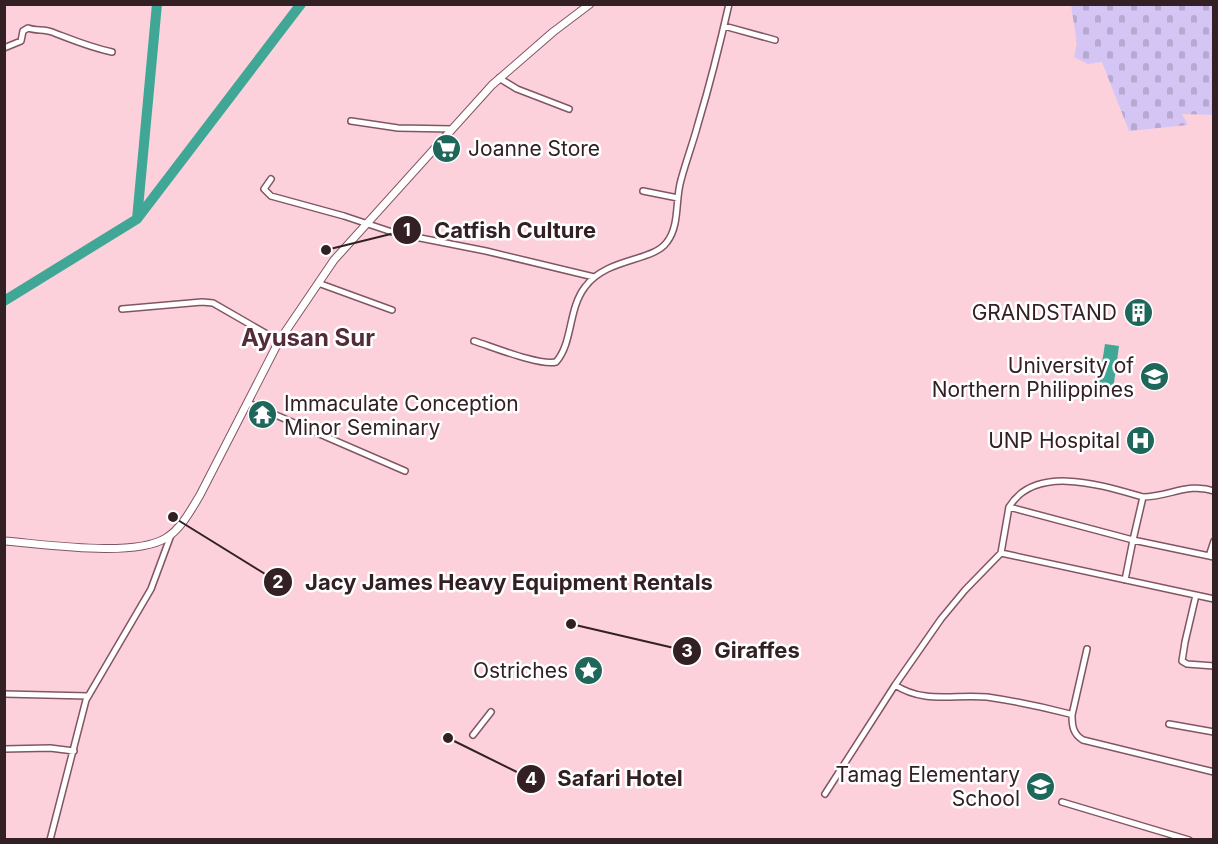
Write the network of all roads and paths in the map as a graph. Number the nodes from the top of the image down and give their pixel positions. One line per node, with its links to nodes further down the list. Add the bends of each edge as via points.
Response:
1 (590, 4): 7 (street)
2 (729, 4): 3 (street)
3 (723, 26): 4 (street); 13 (street)
4 (775, 40)
5 (4, 48): 6 (street, via 22,40 22,31 28,28)
6 (112, 52)
7 (499, 78): 8 (street); 10 (street)
8 (569, 109)
9 (351, 121): 10 (street, via 398,128)
10 (452, 129): 14 (street)
11 (271, 179): 14 (street, via 264,189 271,196)
12 (643, 191): 13 (street)
13 (678, 198): 15 (street, via 673,231 666,244)
14 (367, 224): 15 (street); 16 (street)
15 (594, 276): 20 (street, via 578,297 563,351 556,362 533,360)
16 (318, 283): 18 (street); 19 (street)
17 (122, 309): 19 (street, via 213,303)
18 (392, 310)
19 (279, 341): 21 (street)
20 (474, 341)
21 (248, 403): 22 (street); 26 (street, via 192,510)
22 (405, 471)
23 (1214, 491): 24 (street, via 1189,487)
24 (1143, 497): 25 (street, via 1093,484 1054,481 1021,492); 27 (street)
25 (1009, 507): 27 (street); 30 (street)
26 (171, 535): 28 (street, via 157,543 117,548); 39 (street, via 151,589)
27 (1133, 540): 31 (street); 32 (street)
28 (4, 541)
29 (1214, 541): 31 (street)
30 (1001, 553): 32 (street); 37 (street, via 941,619)
31 (1211, 556)
32 (1125, 580): 33 (street)
33 (1196, 595): 34 (street); 36 (street, via 1182,661)
34 (1214, 599)
35 (1087, 649): 41 (street)
36 (1214, 666)
37 (895, 685): 41 (street, via 909,694 986,697); 48 (street)
38 (4, 694): 39 (street)
39 (88, 696): 46 (street)
40 (491, 712): 44 (street)
41 (1072, 715): 47 (street, via 1072,726 1083,740)
42 (1169, 724): 43 (street)
43 (1214, 732)
44 (472, 735)
45 (4, 749): 46 (street)
46 (74, 751): 50 (street)
47 (1214, 772)
48 (825, 794)
49 (1062, 802): 51 (street)
50 (50, 840)
51 (1189, 840)

